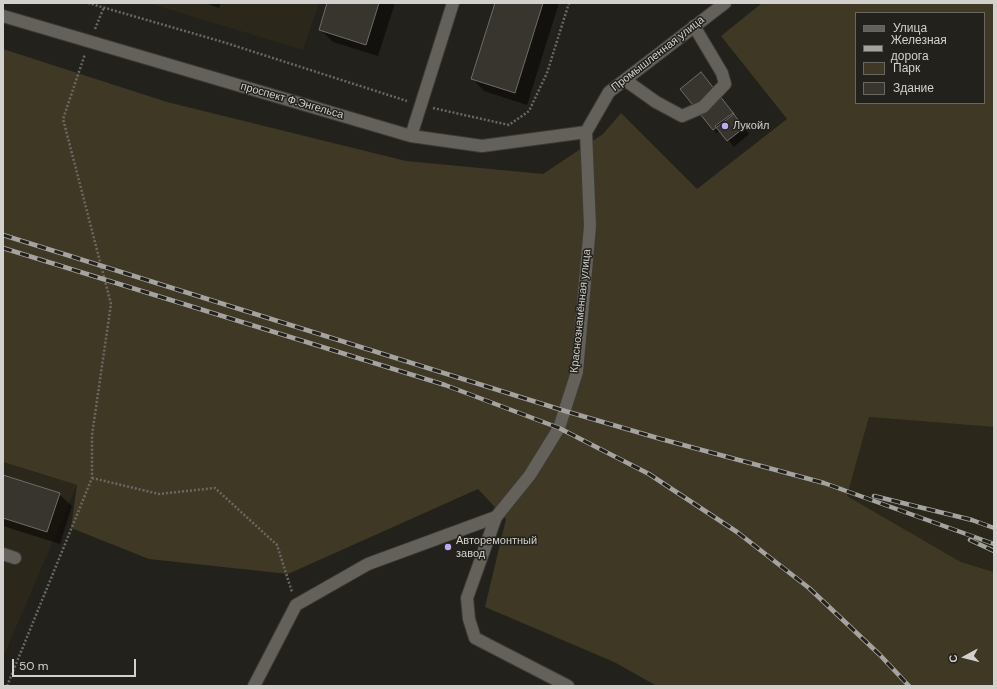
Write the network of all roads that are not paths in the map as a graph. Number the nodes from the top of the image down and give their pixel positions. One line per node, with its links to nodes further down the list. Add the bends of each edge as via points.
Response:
1 (453, 3): 7 (street)
2 (725, 3): 4 (street, Промышленная улица)
3 (3, 16): 7 (street, проспект Ф.Энгельса)
4 (694, 26): 5 (street, Промышленная улица); 5 (street, via 722,73 725,84 703,108 682,116 656,102)
5 (625, 80): 6 (street, Промышленная улица, via 609,92)
6 (586, 132): 7 (street, проспект Ф.Энгельса, via 482,146); 8 (street, Краснознамённая улица, via 590,226 577,372 559,428 530,475)
7 (411, 136)
8 (496, 518): 11 (street, via 368,564 296,604); 12 (street, via 467,598 469,619 475,638)
9 (3, 554): 10 (street)
10 (15, 558)
11 (254, 686)
12 (568, 686)

